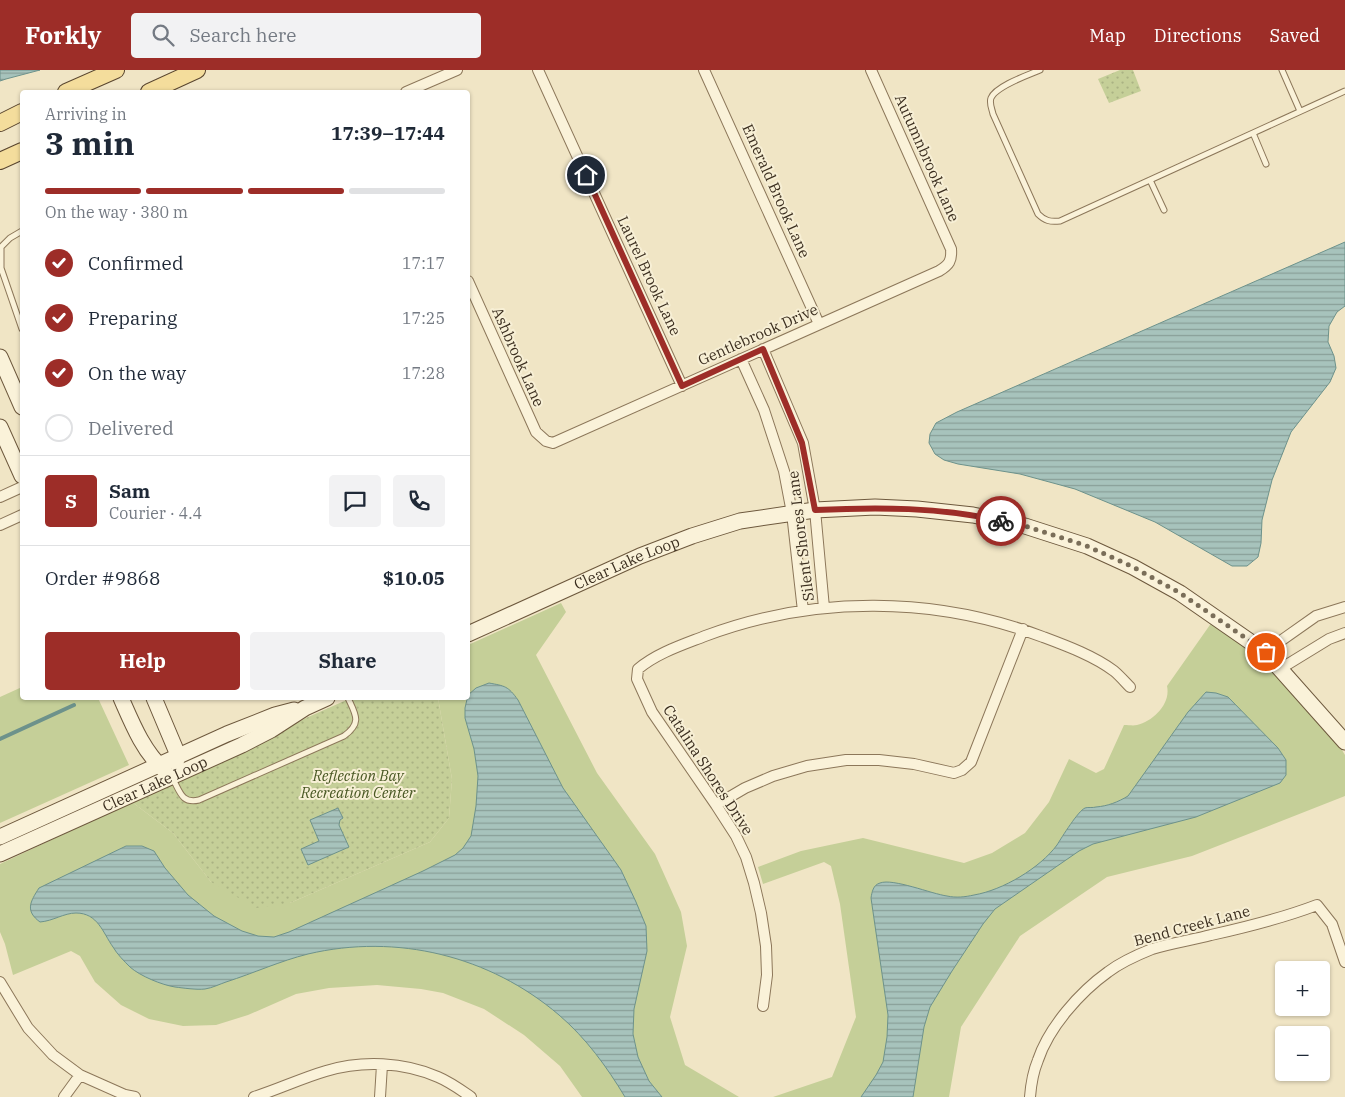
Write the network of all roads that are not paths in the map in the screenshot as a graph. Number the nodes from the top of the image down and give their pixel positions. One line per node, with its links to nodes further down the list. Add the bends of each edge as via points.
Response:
1 (116, 70): 9 (main road)
2 (197, 70): 10 (main road)
3 (457, 70): 11 (street)
4 (538, 70): 30 (street, Laurel Brook Lane)
5 (704, 70): 26 (street, Emerald Brook Lane)
6 (870, 70): 23 (street, Autumnbrook Lane, via 951,249)
7 (1040, 70): 20 (lane, via 995,92 991,105 1043,219 1060,221)
8 (1282, 70): 13 (lane)
9 (71, 90)
10 (152, 90)
11 (411, 90)
12 (1345, 91): 13 (lane)
13 (1300, 112): 16 (lane)
14 (20, 113): 15 (main road)
15 (0, 122)
16 (1253, 133): 19 (lane); 20 (lane)
17 (20, 152): 18 (main road)
18 (0, 161)
19 (1266, 164)
20 (1150, 180): 21 (lane)
21 (1164, 210)
22 (20, 233): 25 (lane, via 1,247 1,268)
23 (952, 259): 26 (street, Gentlebrook Drive, via 939,271)
24 (470, 285): 33 (street, Ashbrook Lane, via 536,432)
25 (20, 322)
26 (819, 324): 27 (street, Gentlebrook Drive)
27 (763, 349): 29 (street, Gentlebrook Drive); 37 (street, Silent Shores Lane, via 802,443)
28 (0, 357): 31 (street)
29 (741, 360): 30 (street, Gentlebrook Drive); 38 (street, Silent Shores Lane, via 764,410 784,471)
30 (682, 386): 33 (street, Gentlebrook Drive, via 564,439 554,443)
31 (20, 402)
32 (0, 427): 34 (street)
33 (546, 441)
34 (20, 472)
35 (20, 488): 36 (street)
36 (0, 496)
37 (815, 510): 38 (street, Clear Lake Loop); 42 (street, Silent Shores Lane); 47 (street, Clear Lake Loop, via 917,509 973,514 1025,526 1087,546 1133,567 1180,593)
38 (792, 513): 43 (street, Silent Shores Lane); 45 (street, Clear Lake Loop, via 740,521 692,536 640,556)
39 (20, 516): 40 (street)
40 (0, 525)
41 (1345, 606): 47 (street, via 1316,616)
42 (824, 608): 43 (street); 44 (street, via 871,605 944,610)
43 (803, 610): 59 (street, Catalina Shores Drive, via 717,631 647,661 638,670 637,679 652,712)
44 (1023, 629): 49 (street, via 1066,645 1101,663); 59 (street, via 971,762 962,770 954,773 914,764 846,760 773,776)
45 (470, 633)
46 (1345, 633): 48 (street)
47 (1266, 652): 48 (street)
48 (1280, 668): 55 (street)
49 (1130, 688)
50 (122, 700): 57 (street, via 137,735)
51 (155, 700): 56 (street)
52 (323, 700): 54 (street, Clear Lake Loop)
53 (349, 700): 58 (lane, via 357,722 344,736 208,796 187,800)
54 (305, 708): 56 (street, Clear Lake Loop, via 275,715); 58 (street, Clear Lake Loop, via 264,734)
55 (1345, 742)
56 (178, 756): 57 (street, Clear Lake Loop); 58 (street)
57 (158, 765): 58 (street); 60 (street, Clear Lake Loop)
58 (172, 776): 61 (street, Clear Lake Loop)
59 (716, 805): 64 (street, Catalina Shores Drive, via 746,857 756,890 766,946)
60 (0, 837)
61 (0, 854)
62 (1345, 962): 72 (street, Bend Creek Lane, via 1332,924 1317,905 1288,916 1153,949 1131,958 1108,971 1059,1021 1038,1059)
63 (0, 982): 66 (street, via 28,1028 54,1055)
64 (763, 1006)
65 (382, 1065): 69 (street, via 358,1064 328,1070); 70 (street); 71 (street, via 439,1077)
66 (80, 1075): 67 (street); 68 (street)
67 (64, 1097)
68 (135, 1097)
69 (254, 1097)
70 (380, 1097)
71 (471, 1097)
72 (1030, 1097)

